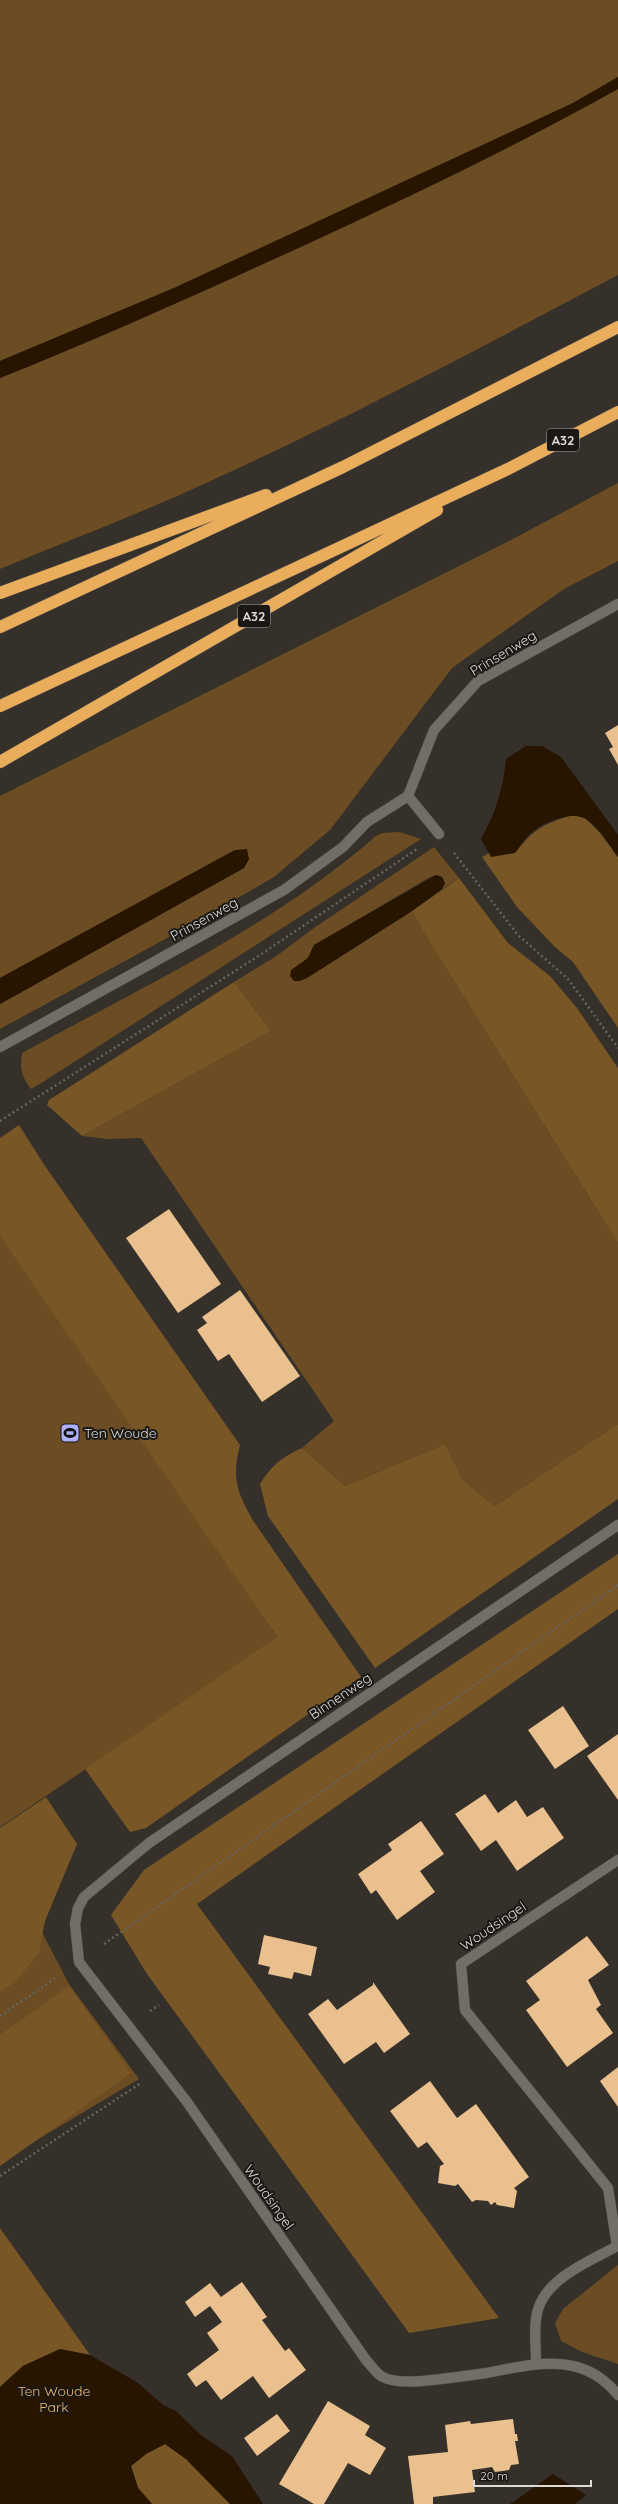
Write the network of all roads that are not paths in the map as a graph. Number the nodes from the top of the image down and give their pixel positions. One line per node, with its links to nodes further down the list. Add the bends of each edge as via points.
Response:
1 (618, 328): 3 (highway)
2 (618, 412): 4 (highway, A32)
3 (343, 467): 5 (highway); 7 (highway)
4 (508, 469): 8 (highway, A32); 9 (highway, A32)
5 (0, 593)
6 (618, 604): 10 (street, Prinsenweg, via 478,681 434,730)
7 (0, 627)
8 (0, 706)
9 (0, 762)
10 (408, 796): 11 (street); 12 (street, Prinsenweg, via 367,822 343,847 284,890)
11 (439, 834)
12 (0, 1047)
13 (618, 1524): 15 (street, Binnenweg, via 149,1843 84,1898 78,1908 75,1924)
14 (618, 1860): 16 (street, Woudsingel, via 461,1964 464,2010 608,2188)
15 (79, 1962): 17 (street, Woudsingel, via 187,2102 366,2360 381,2376 405,2382 442,2379)
16 (618, 2246): 17 (street, Woudsingel, via 564,2276 553,2284 543,2298 536,2318)
17 (536, 2363): 18 (street, Woudsingel, via 585,2368 609,2384)
18 (618, 2395)

